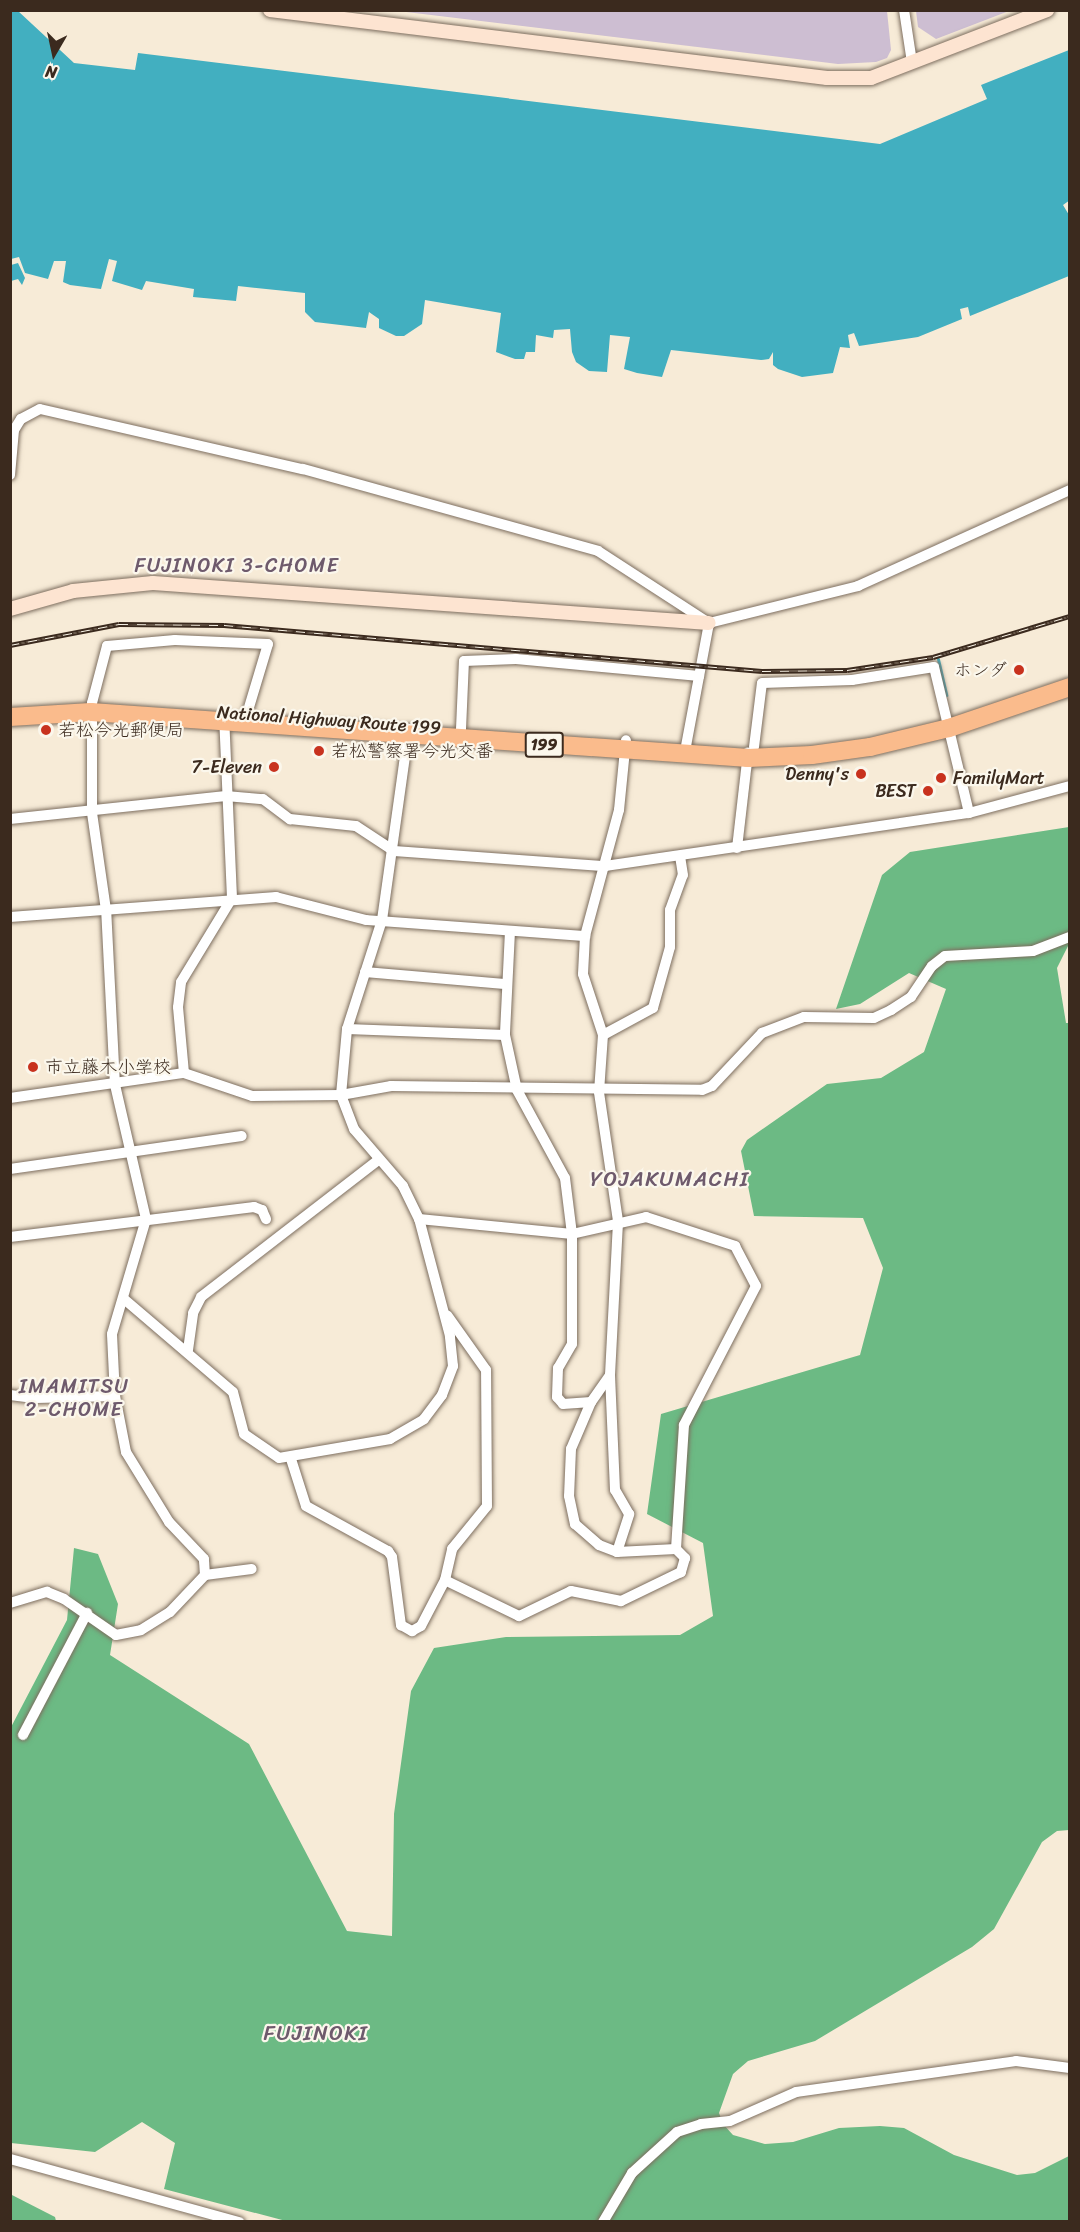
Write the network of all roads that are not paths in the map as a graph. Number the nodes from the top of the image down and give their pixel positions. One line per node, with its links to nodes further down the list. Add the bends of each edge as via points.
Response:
1 (270, 10): 4 (street, via 827,78 871,78)
2 (904, 10): 4 (street)
3 (1047, 10): 4 (street)
4 (912, 62)
5 (10, 475): 8 (street, via 14,430 21,419 40,409 303,469 598,551)
6 (1070, 490): 8 (street, via 858,586)
7 (10, 609): 8 (street, via 73,591 153,584)
8 (709, 623): 9 (street)
9 (699, 676): 18 (street, via 516,659 464,661); 21 (street)
10 (1070, 677): 17 (highway, National Highway Route 199 / 199)
11 (1070, 687): 17 (highway, National Highway Route 199 / 199)
12 (10, 704): 13 (highway, National Highway Route 199 / 199)
13 (92, 707): 14 (street, via 106,646 175,640 268,644); 15 (highway, National Highway Route 199 / 199); 16 (highway, National Highway Route 199 / 199); 25 (street)
14 (247, 714): 16 (highway, National Highway Route 199 / 199); 19 (highway, National Highway Route 199 / 199)
15 (10, 717)
16 (224, 719): 19 (highway, National Highway Route 199 / 199); 24 (street)
17 (947, 723): 22 (highway, National Highway Route 199 / 199, via 858,739); 22 (street, via 934,667 852,680 762,683); 26 (street)
18 (461, 729): 19 (highway, National Highway Route 199 / 199); 20 (highway, National Highway Route 199 / 199)
19 (409, 731): 20 (highway, National Highway Route 199 / 199); 29 (street)
20 (626, 745): 21 (highway, National Highway Route 199 / 199); 22 (highway, National Highway Route 199 / 199); 31 (street, via 620,810)
21 (686, 746): 22 (highway, National Highway Route 199 / 199)
22 (750, 751): 28 (street)
23 (1070, 786): 26 (street)
24 (226, 796): 25 (street); 29 (street, via 263,799 290,819 356,826); 32 (street)
25 (92, 813): 27 (street); 33 (street)
26 (969, 813): 28 (street)
27 (10, 819)
28 (737, 848): 30 (street)
29 (394, 851): 31 (street); 35 (street)
30 (680, 856): 31 (street); 43 (street, via 683,875 670,910 670,947 653,1008)
31 (605, 866): 37 (street)
32 (232, 898): 33 (street); 35 (street, via 276,897); 44 (street, via 181,982 178,1007)
33 (106, 910): 34 (street); 45 (street)
34 (10, 917)
35 (382, 920): 36 (street); 39 (street)
36 (510, 931): 37 (street); 40 (street)
37 (585, 936): 43 (street, via 583,974)
38 (1070, 938): 47 (street, via 1033,951 945,956 932,966 911,996 873,1018 804,1017 771,1029 752,1040 708,1089)
39 (365, 972): 40 (street); 41 (street)
40 (504, 984): 42 (street)
41 (347, 1029): 42 (street); 48 (street)
42 (505, 1035): 46 (street)
43 (603, 1035): 47 (street)
44 (184, 1073): 45 (street); 48 (street, via 252,1096)
45 (115, 1085): 49 (street); 51 (street)
46 (517, 1090): 47 (street); 48 (street, via 391,1086); 58 (street, via 565,1178)
47 (599, 1092): 57 (street)
48 (341, 1095): 52 (street, via 354,1129)
49 (10, 1098)
50 (242, 1136): 51 (street)
51 (132, 1151): 53 (street); 56 (street)
52 (378, 1160): 55 (street, via 403,1186); 62 (street, via 201,1298 193,1313)
53 (10, 1169)
54 (266, 1219): 56 (street, via 262,1210 254,1207)
55 (419, 1219): 58 (street); 61 (street)
56 (146, 1220): 59 (street); 60 (street)
57 (618, 1221): 58 (street); 63 (street); 68 (street, via 646,1217 735,1246 756,1286 684,1425)
58 (572, 1234): 66 (street, via 572,1344 558,1368 558,1396 563,1404)
59 (10, 1237)
60 (124, 1299): 62 (street); 65 (street, via 112,1334)
61 (443, 1310): 67 (street, via 453,1366 442,1395 424,1419 390,1439); 72 (street, via 486,1370 488,1446 487,1506 452,1549)
62 (188, 1350): 67 (street, via 233,1392 244,1434 256,1446 279,1458)
63 (610, 1375): 66 (street); 69 (street, via 615,1490 629,1514)
64 (10, 1395): 65 (street)
65 (115, 1396): 71 (street, via 126,1452 169,1522 204,1559)
66 (591, 1402): 69 (street, via 571,1449 570,1504 575,1524 589,1538)
67 (291, 1458): 72 (street, via 306,1506 388,1551 398,1611 406,1629 421,1626)
68 (676, 1549): 69 (street); 72 (street, via 685,1558 681,1572 621,1601 571,1591 519,1616)
69 (617, 1552)
70 (252, 1569): 71 (street)
71 (205, 1575): 74 (street, via 170,1612 141,1630 116,1635)
72 (445, 1580)
73 (10, 1604): 74 (street, via 47,1592)
74 (87, 1613): 75 (street)
75 (23, 1734)
76 (1070, 2068): 79 (street, via 1016,2061 796,2092 729,2121 677,2132 632,2173)
77 (10, 2159): 78 (street)
78 (239, 2222)
79 (603, 2222)

